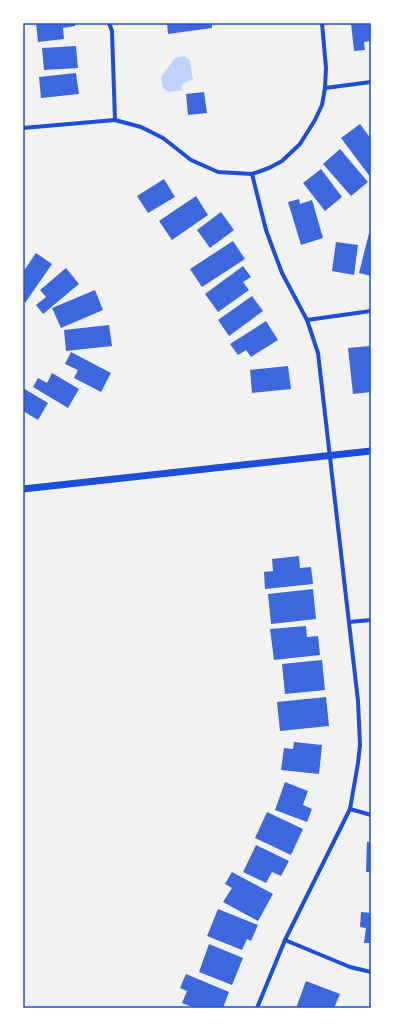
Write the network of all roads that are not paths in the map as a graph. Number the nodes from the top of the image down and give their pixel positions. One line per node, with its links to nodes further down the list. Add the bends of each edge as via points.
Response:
1 (109, 23): 5 (street, via 112,31)
2 (322, 23): 4 (street)
3 (371, 82): 4 (street)
4 (325, 88): 7 (street, via 318,115 300,144 282,161)
5 (116, 120): 6 (street); 7 (street, via 141,126 163,138 191,160 218,172)
6 (23, 128)
7 (252, 174): 9 (street, via 266,230 282,273)
8 (371, 311): 9 (street)
9 (307, 320): 11 (street, via 318,353)
10 (371, 451): 11 (street)
11 (329, 455): 12 (street); 14 (street)
12 (23, 489)
13 (371, 620): 14 (street)
14 (349, 622): 15 (street, via 360,731 358,763)
15 (350, 809): 16 (street); 17 (street)
16 (371, 815)
17 (285, 940): 18 (street, via 350,967); 19 (street)
18 (371, 972)
19 (257, 1008)

